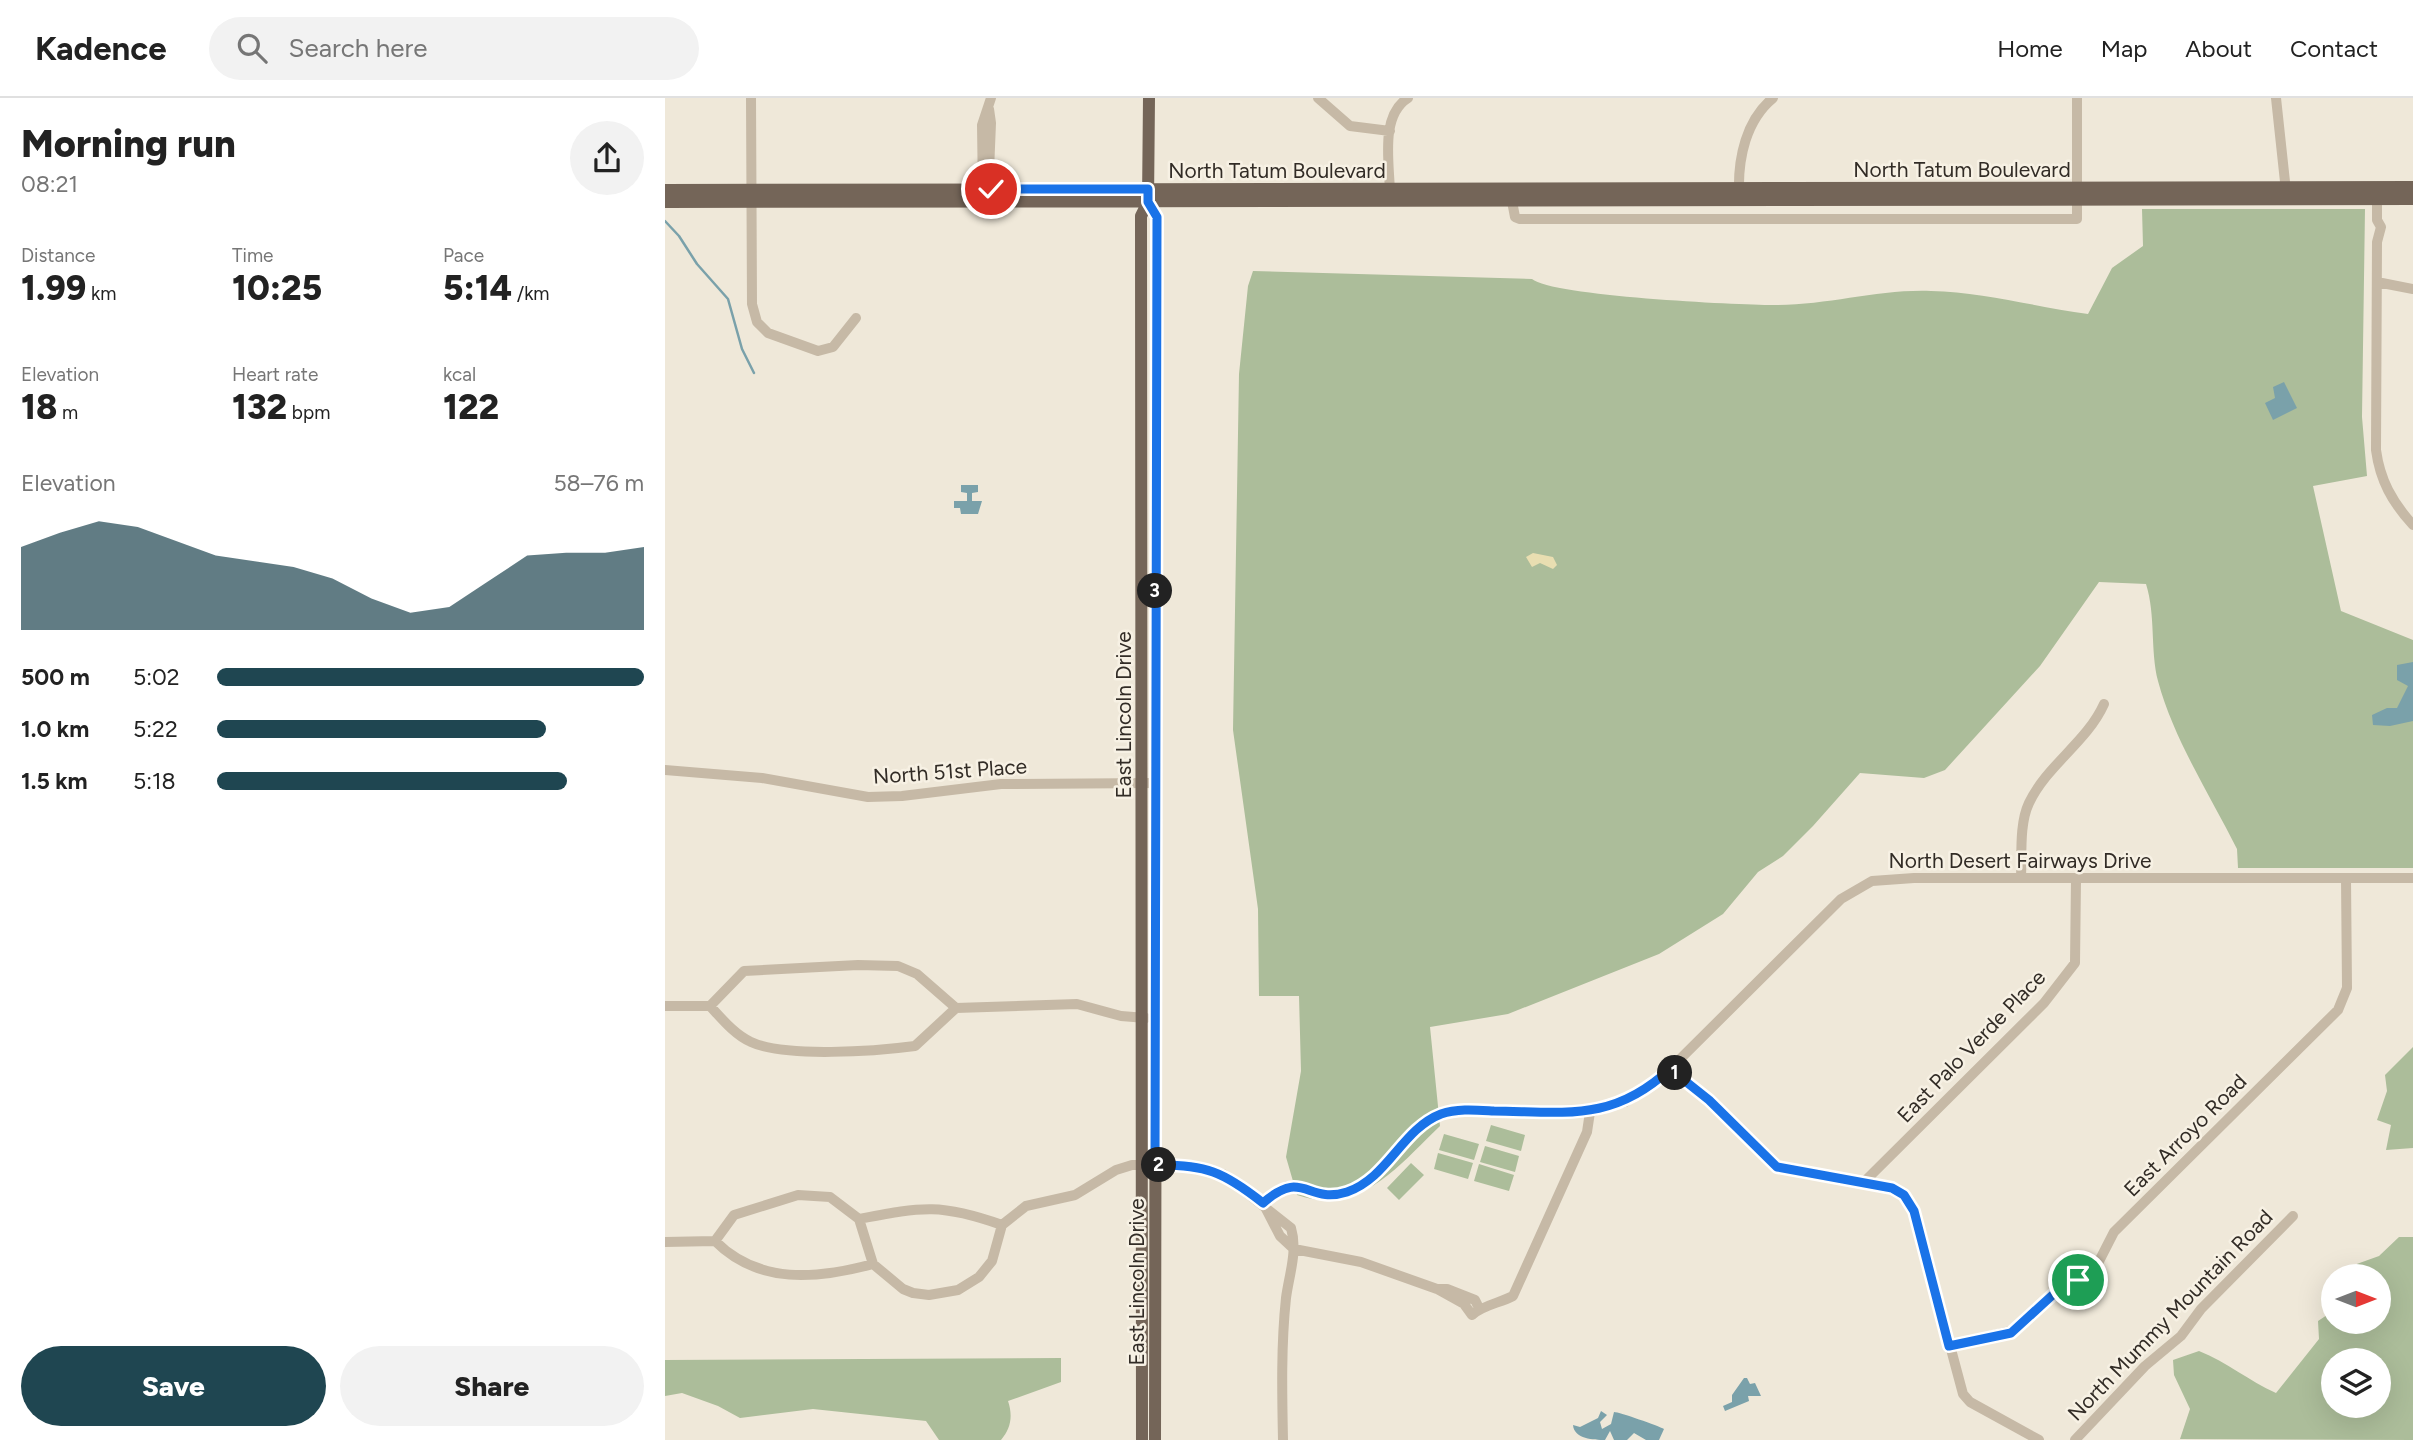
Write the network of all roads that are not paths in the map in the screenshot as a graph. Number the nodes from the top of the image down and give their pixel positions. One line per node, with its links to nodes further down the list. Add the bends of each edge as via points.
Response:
1 (751, 98): 16 (street)
2 (1149, 98): 20 (main road, East Lincoln Drive)
3 (1318, 98): 9 (street, via 1350,126)
4 (1408, 98): 9 (street, via 1393,113)
5 (1773, 98): 19 (street, via 1748,134)
6 (2077, 98): 14 (street)
7 (2276, 98): 15 (street)
8 (990, 102): 12 (street)
9 (1390, 131): 17 (street)
10 (2413, 187): 13 (main road, North Tatum Boulevard)
11 (665, 190): 16 (main road, North Tatum Boulevard)
12 (986, 193): 16 (main road, North Tatum Boulevard); 20 (main road, North Tatum Boulevard)
13 (2377, 193): 15 (main road, North Tatum Boulevard); 21 (main road, North Tatum Boulevard); 23 (street, via 2381,226)
14 (2077, 194): 15 (main road, North Tatum Boulevard); 18 (street, North Tatum Boulevard, via 2077,219 1924,220 1520,219 1515,218); 19 (main road, North Tatum Boulevard)
15 (2286, 194)
16 (752, 195): 22 (main road, North Tatum Boulevard); 25 (street, via 752,304 762,328 826,351)
17 (1390, 195): 18 (main road, North Tatum Boulevard); 20 (main road, North Tatum Boulevard)
18 (1511, 195): 19 (main road, North Tatum Boulevard)
19 (1739, 195)
20 (1148, 196): 29 (main road, East Lincoln Drive, via 1157,217)
21 (2413, 199)
22 (665, 202)
23 (2377, 282): 24 (street); 26 (street, via 2379,474)
24 (2413, 289)
25 (856, 318)
26 (2413, 525)
27 (2104, 704): 30 (street, via 2095,724 2029,803)
28 (665, 770): 29 (street, North 51st Place, via 762,778 868,797 1001,784)
29 (1149, 783): 37 (main road, East Lincoln Drive)
30 (2021, 878): 33 (street, North Desert Fairways Drive); 38 (street, North Desert Fairways Drive, via 1891,879 1862,885 1840,900)
31 (2346, 878): 32 (street, North Desert Fairways Drive); 33 (street, North Desert Fairways Drive); 51 (street, East Arroyo Road, via 2347,988 2338,1010 2114,1232 2093,1273 2058,1290 2011,1333)
32 (2413, 878)
33 (2076, 879): 41 (street, East Palo Verde Place, via 2075,963 2044,1003)
34 (665, 1006): 35 (street)
35 (710, 1006): 36 (street, via 744,971 885,965 917,974); 36 (street, via 743,1038 769,1049 790,1051 915,1045)
36 (955, 1008): 37 (street, via 1077,1004)
37 (1149, 1018): 40 (main road, East Lincoln Drive)
38 (1670, 1069): 39 (street, North Desert Fairways Drive, via 1637,1096); 41 (street, via 1777,1167)
39 (1590, 1112): 42 (street, North Desert Fairways Drive, via 1445,1113 1422,1126 1383,1168 1356,1188 1322,1194 1287,1186); 48 (street, via 1587,1132 1513,1296 1493,1306 1476,1312 1475,1300 1447,1289 1361,1262)
40 (1149, 1165): 42 (street, via 1213,1170); 45 (street, via 1124,1167 1075,1195 1026,1206); 50 (main road, East Lincoln Drive)
41 (1863, 1183): 51 (street, via 1897,1190 1912,1204)
42 (1263, 1203): 48 (street, via 1280,1236)
43 (2293, 1216): 56 (street, North Mummy Mountain Road)
44 (859, 1219): 45 (street, via 916,1207 960,1210); 46 (street, via 830,1197 798,1195 734,1214); 49 (street)
45 (1002, 1225): 49 (street, via 992,1262 958,1290 913,1293)
46 (715, 1241): 47 (street); 49 (street, via 731,1257 775,1275 831,1275)
47 (665, 1242)
48 (1294, 1249): 54 (street, via 1286,1298)
49 (873, 1265)
50 (1149, 1319): 52 (main road, East Lincoln Drive); 53 (main road, East Lincoln Drive)
51 (1949, 1346): 55 (street, via 1966,1399)
52 (1142, 1440)
53 (1155, 1440)
54 (1283, 1440)
55 (2039, 1440)
56 (2075, 1440)

